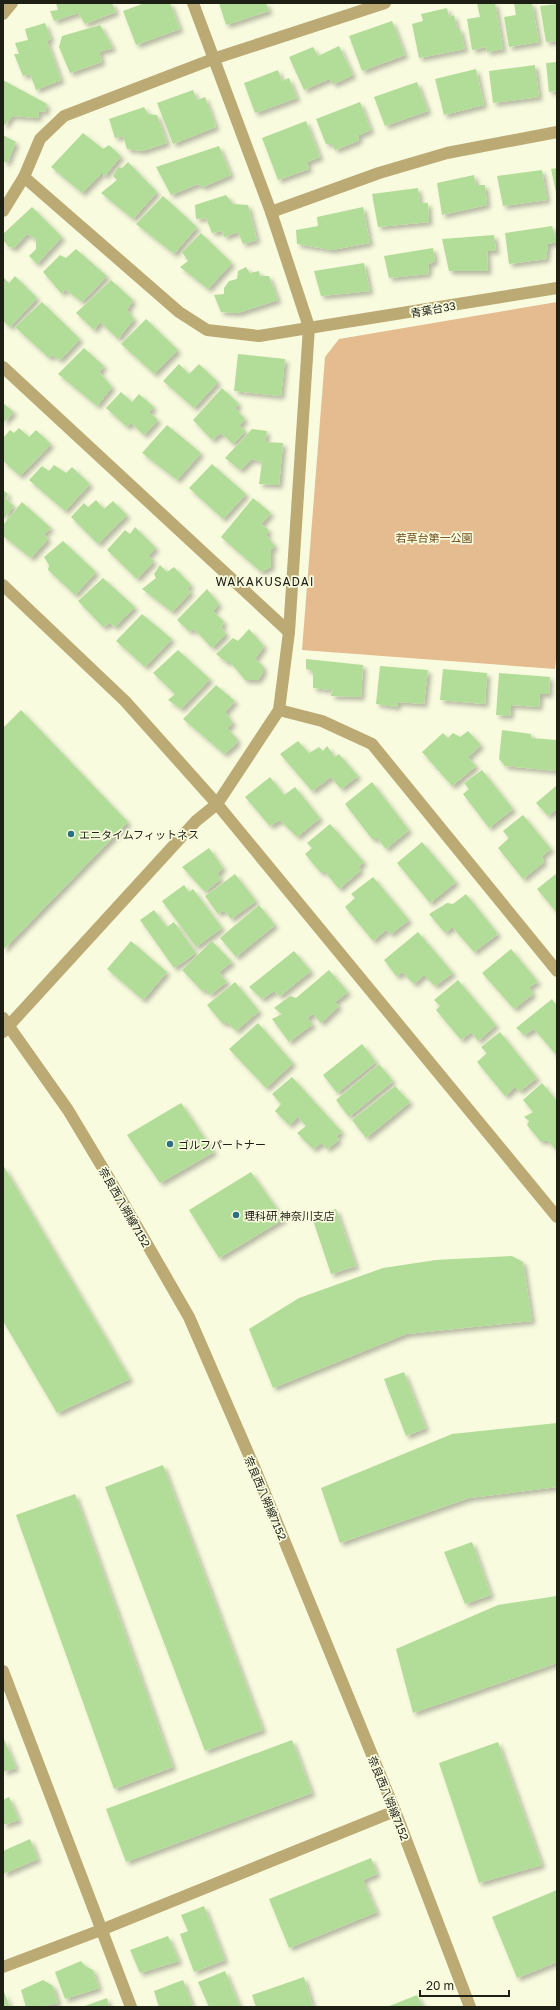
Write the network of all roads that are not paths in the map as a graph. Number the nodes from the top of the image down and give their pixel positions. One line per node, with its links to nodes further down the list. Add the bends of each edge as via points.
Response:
1 (12, 3): 4 (street)
2 (193, 3): 5 (street)
3 (385, 3): 5 (street)
4 (3, 14)
5 (213, 59): 7 (street, via 64,116 40,139); 9 (street)
6 (557, 132): 9 (street, via 446,153 379,173)
7 (24, 176): 8 (street); 11 (street, 青葉台33, via 179,312 207,330 259,336)
8 (3, 211)
9 (271, 212): 11 (street)
10 (557, 288): 11 (street, 青葉台33, via 330,326)
11 (309, 327): 14 (street)
12 (3, 367): 14 (street)
13 (3, 585): 16 (street, via 124,701)
14 (289, 632): 15 (street)
15 (279, 710): 16 (street); 17 (street, via 322,722 372,744)
16 (217, 804): 18 (street, via 196,821); 19 (street)
17 (557, 971)
18 (5, 1025): 21 (street, 奈良西八朔線7152, via 68,1110 189,1317 255,1470)
19 (557, 1217)
20 (3, 1671): 22 (street)
21 (395, 1811): 22 (street); 25 (street, 奈良西八朔線7152)
22 (102, 1930): 23 (street); 24 (street)
23 (3, 1968)
24 (131, 2007)
25 (470, 2007)

